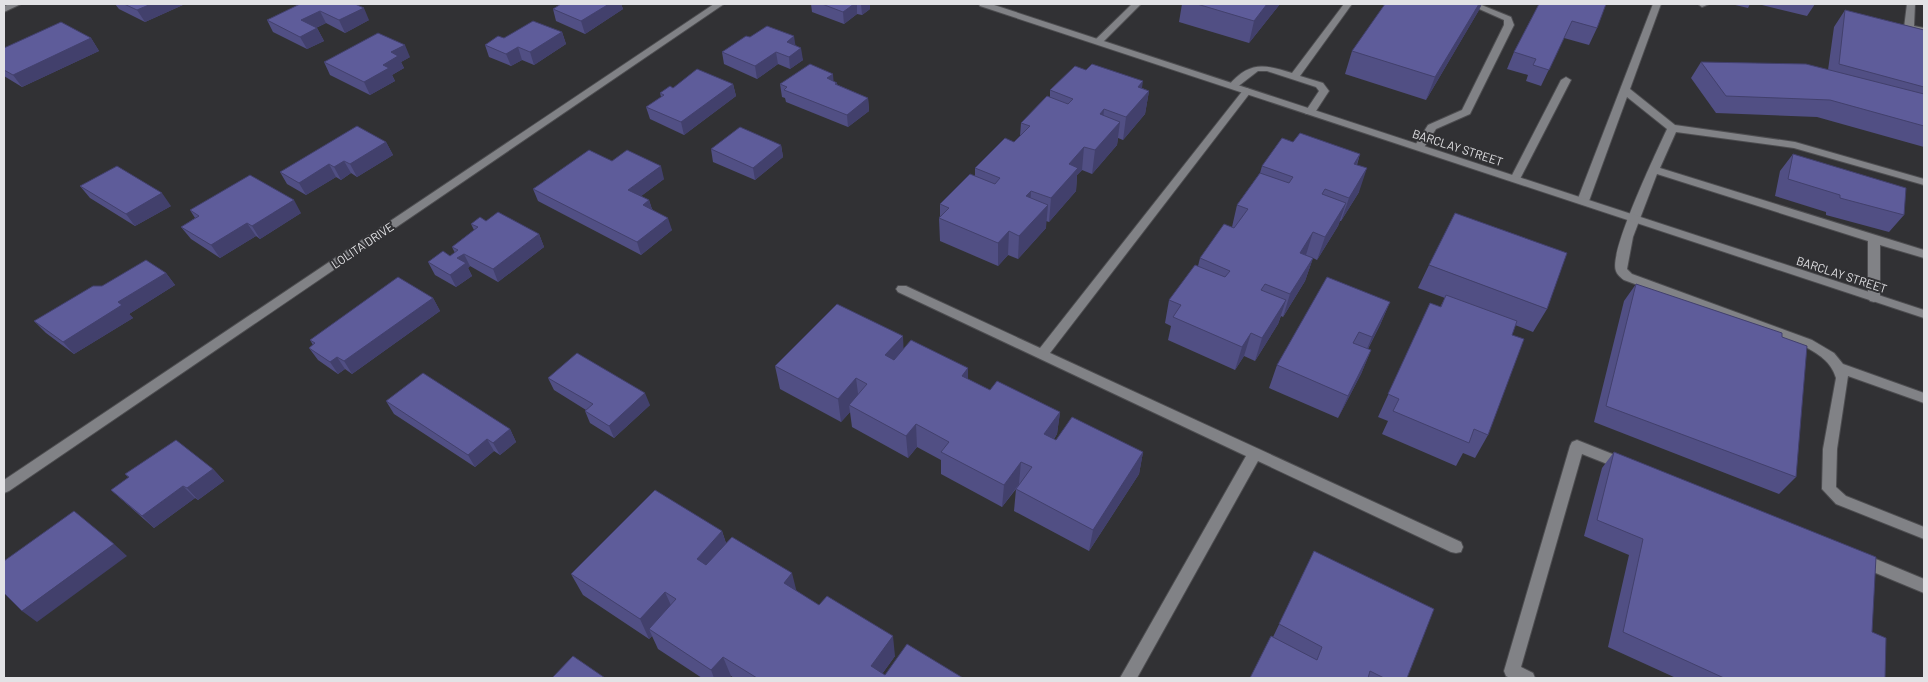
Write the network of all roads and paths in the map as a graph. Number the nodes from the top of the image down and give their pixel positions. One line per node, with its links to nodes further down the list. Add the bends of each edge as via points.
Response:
1 (16, 4): 9 (street)
2 (720, 4): 35 (street, LOLITA DRIVE)
3 (983, 4): 11 (street, BARCLAY STREET)
4 (1137, 4): 11 (street)
5 (1348, 4): 12 (street)
6 (1472, 4): 19 (street, via 1508,19 1509,26 1466,112 1432,127)
7 (1657, 4): 15 (street)
8 (1911, 4): 10 (street, via 1909,28)
9 (4, 9)
10 (1924, 31)
11 (1098, 42): 14 (street, BARCLAY STREET)
12 (1294, 77): 14 (street, via 1263,67 1249,70); 17 (street, via 1320,85 1324,91)
13 (1566, 80): 21 (street)
14 (1233, 86): 16 (street, BARCLAY STREET)
15 (1624, 90): 18 (street); 23 (street)
16 (1248, 91): 17 (street, BARCLAY STREET); 30 (street)
17 (1310, 112): 19 (street, BARCLAY STREET)
18 (1672, 128): 20 (street); 22 (street, via 1795,145)
19 (1420, 148): 21 (street, BARCLAY STREET)
20 (1655, 170): 24 (street); 25 (street)
21 (1515, 179): 23 (street, BARCLAY STREET)
22 (1924, 182)
23 (1584, 201): 24 (street, BARCLAY STREET)
24 (1635, 218): 28 (street, BARCLAY STREET); 31 (street, via 1622,260 1621,270 1628,277 1808,343 1830,356)
25 (1874, 239): 26 (street); 28 (street)
26 (1924, 254)
27 (902, 289): 30 (street)
28 (1874, 298): 29 (street, BARCLAY STREET)
29 (1924, 314)
30 (1042, 354): 33 (street)
31 (1840, 368): 32 (street); 36 (street, via 1842,378 1830,449 1829,489 1841,500)
32 (1924, 398)
33 (1255, 453): 37 (street); 40 (street)
34 (1641, 472): 41 (street, via 1577,446 1512,671)
35 (4, 487)
36 (1924, 533)
37 (1456, 547)
38 (1842, 552): 39 (street)
39 (1924, 586)
40 (1128, 678)
41 (1527, 678)

